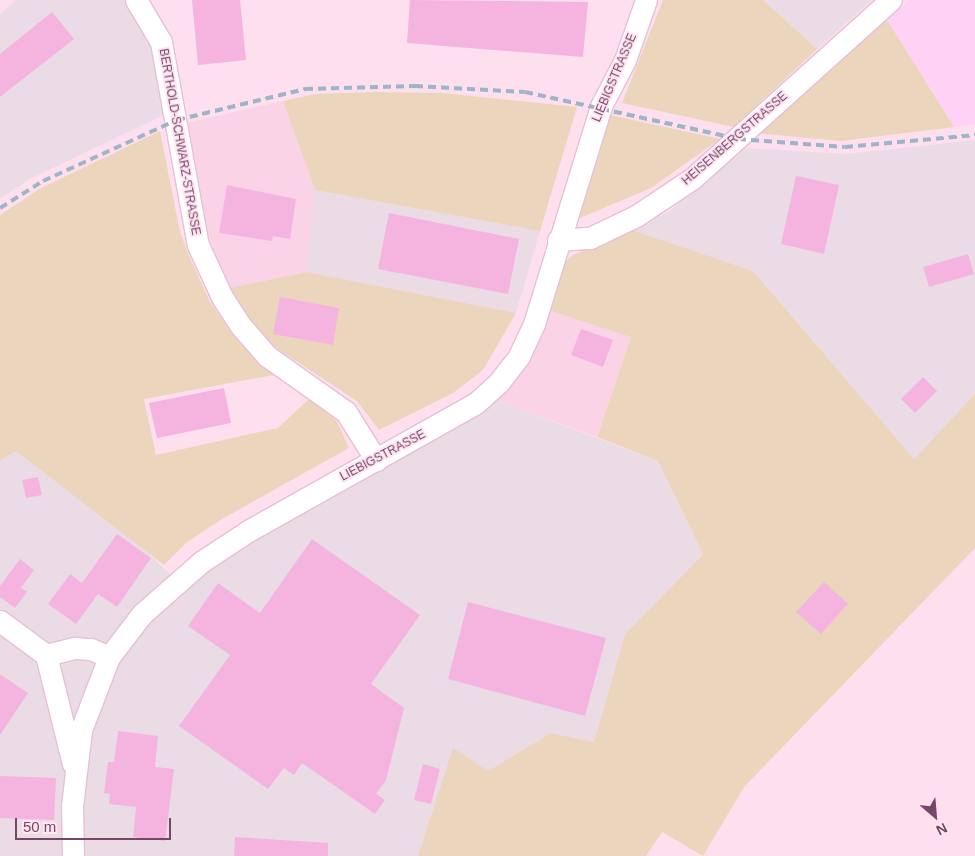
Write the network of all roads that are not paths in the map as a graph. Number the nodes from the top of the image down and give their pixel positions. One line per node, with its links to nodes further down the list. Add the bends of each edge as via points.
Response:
1 (136, 0): 5 (street, BERTHOLD-SCHWARZ-STRASSE, via 161,42 198,245 222,297 240,326 267,356 346,412)
2 (646, 0): 4 (street, LIEBIGSTRASSE, via 625,60 601,106)
3 (891, 0): 4 (street, HEISENBERGSTRASSE, via 694,178 636,216 590,238)
4 (558, 240): 5 (street, LIEBIGSTRASSE, via 534,324 519,356 499,382 452,419)
5 (376, 460): 8 (street, LIEBIGSTRASSE, via 308,496 201,562 142,614)
6 (0, 621): 7 (street)
7 (46, 655): 8 (street, via 83,648); 9 (street)
8 (109, 658): 9 (street, LIEBIGSTRASSE, via 81,730)
9 (75, 772): 10 (street, LIEBIGSTRASSE)
10 (73, 856)

